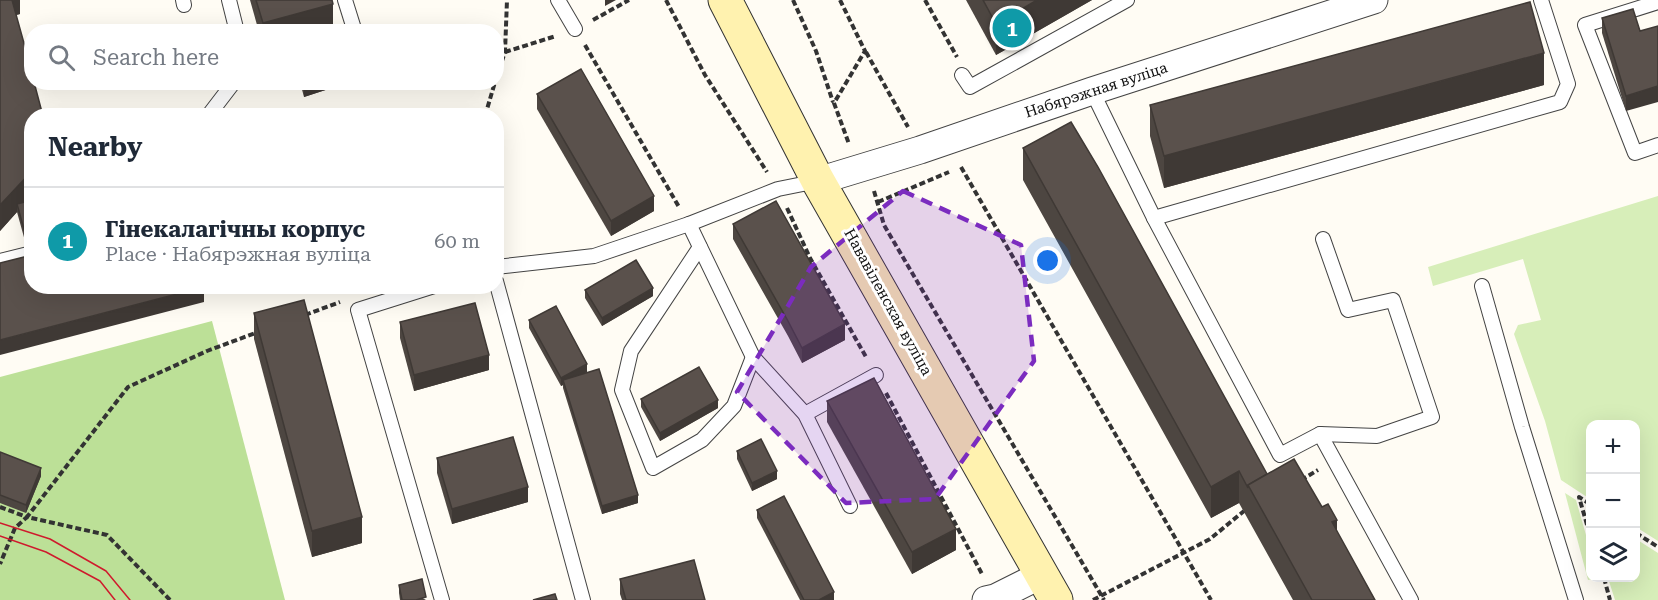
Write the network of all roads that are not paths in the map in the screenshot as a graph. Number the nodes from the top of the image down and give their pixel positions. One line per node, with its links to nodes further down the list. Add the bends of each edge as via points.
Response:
1 (229, 0): 9 (lane)
2 (345, 0): 10 (lane)
3 (558, 0): 11 (lane)
4 (725, 0): 17 (street, Нававіленская вуліца)
5 (1127, 0): 12 (lane, via 970,87)
6 (1374, 0): 14 (street, Набярэжная вуліца)
7 (1541, 0): 18 (lane, via 1568,84 1560,102)
8 (1658, 2): 16 (lane, via 1585,25 1635,153)
9 (235, 24)
10 (352, 24)
11 (575, 29)
12 (962, 75)
13 (228, 90): 15 (lane)
14 (1092, 91): 17 (street, Набярэжная вуліца); 18 (lane)
15 (214, 108)
16 (1658, 146)
17 (818, 181): 19 (lane, via 778,189); 33 (street, Нававіленская вуліца)
18 (1154, 218): 31 (lane, via 1280,455)
19 (689, 224): 21 (lane); 24 (lane, via 594,256)
20 (1323, 239): 31 (lane, via 1348,310 1393,300 1432,417 1377,436)
21 (700, 247): 28 (lane); 28 (lane, via 632,351 622,390 653,468 702,440 734,406)
22 (24, 254): 23 (lane)
23 (0, 261)
24 (504, 266)
25 (1482, 286): 38 (lane)
26 (409, 294): 35 (lane, via 358,310)
27 (500, 294): 36 (lane)
28 (753, 357): 30 (lane)
29 (876, 375): 30 (lane)
30 (805, 414): 32 (lane)
31 (1320, 434): 37 (lane)
32 (850, 506)
33 (1048, 587): 34 (street)
34 (990, 599)
35 (442, 600)
36 (583, 600)
37 (1411, 600)
38 (1576, 600)

